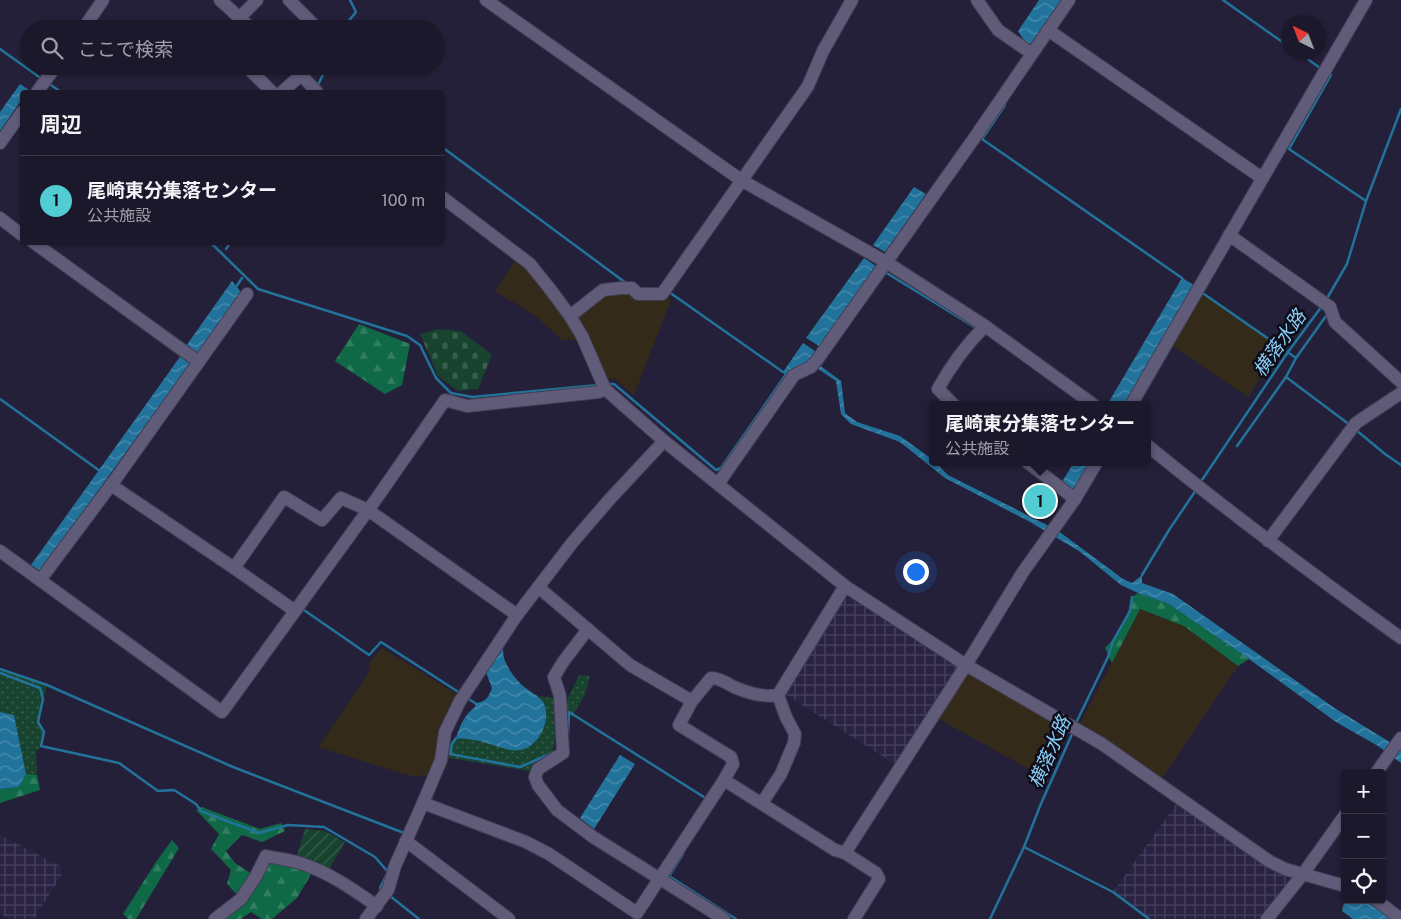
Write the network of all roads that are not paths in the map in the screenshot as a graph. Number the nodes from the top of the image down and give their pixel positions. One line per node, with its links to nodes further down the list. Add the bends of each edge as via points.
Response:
1 (103, 0): 10 (street)
2 (220, 0): 11 (street)
3 (257, 0): 12 (street)
4 (288, 0): 13 (street)
5 (486, 0): 26 (street)
6 (852, 0): 26 (street, via 823,51 808,86)
7 (977, 0): 14 (street, via 998,30)
8 (1068, 0): 14 (street)
9 (1366, 0): 25 (street)
10 (89, 20)
11 (241, 20)
12 (248, 20)
13 (309, 20)
14 (1040, 41): 25 (street); 32 (street)
15 (49, 75): 20 (street)
16 (255, 75): 21 (street)
17 (294, 75): 22 (street)
18 (301, 75): 19 (street)
19 (314, 89)
20 (39, 90)
21 (270, 90)
22 (283, 90)
23 (20, 115): 24 (street)
24 (0, 143)
25 (1262, 178): 30 (street)
26 (741, 180): 32 (street); 34 (street, via 662,294 638,294 632,288 603,290)
27 (445, 199): 34 (street, via 530,264)
28 (0, 218): 29 (street)
29 (20, 233)
30 (1229, 235): 37 (street, via 1330,307 1335,322); 42 (street)
31 (38, 245): 36 (street)
32 (886, 262): 35 (street); 48 (street, via 814,363 794,375)
33 (247, 294): 36 (street)
34 (570, 316): 38 (street)
35 (980, 330): 40 (street, via 938,389); 41 (street)
36 (199, 362): 47 (street)
37 (1401, 382)
38 (603, 385): 43 (street); 50 (street, via 599,392 467,406 445,400)
39 (1401, 393): 51 (street, via 1353,427)
40 (950, 401)
41 (1088, 401)
42 (1133, 401)
43 (664, 441): 48 (street); 56 (street, via 609,500)
44 (1151, 448): 51 (street)
45 (1031, 466): 49 (street)
46 (1095, 466): 49 (street)
47 (114, 481): 53 (street); 54 (street)
48 (718, 484): 55 (street)
49 (1075, 499): 61 (street, via 1023,572)
50 (368, 510): 53 (street, via 341,498 322,520 284,497); 57 (street); 58 (street)
51 (1268, 541): 60 (street)
52 (0, 552): 54 (street)
53 (237, 564): 57 (street)
54 (40, 580): 57 (street, via 222,712)
55 (844, 586): 61 (street); 62 (street)
56 (538, 587): 58 (street); 59 (street)
57 (298, 606)
58 (518, 615): 67 (street, via 463,695 445,732 441,756)
59 (588, 629): 63 (street, via 630,664); 73 (street, via 554,677 560,696 563,748 538,769 535,777 557,810)
60 (1401, 638)
61 (966, 666): 71 (street); 72 (street, via 1102,744 1269,861)
62 (778, 695): 63 (street, via 748,693 711,678); 68 (street, via 795,734 794,743 781,774)
63 (692, 700): 66 (street, via 679,725 731,757 733,764)
64 (1399, 740): 65 (street)
65 (1379, 769)
66 (724, 780): 68 (street); 73 (street)
67 (424, 803): 70 (street); 73 (street, via 526,842 637,914)
68 (762, 803): 71 (street, via 835,850)
69 (1341, 820): 72 (street)
70 (406, 841): 75 (street); 79 (street)
71 (845, 853): 81 (street, via 876,873 878,879)
72 (1302, 874): 74 (street); 82 (street)
73 (660, 879): 80 (street)
74 (1341, 885)
75 (382, 898): 77 (street, via 307,865 266,856 241,899); 78 (street)
76 (1381, 904): 83 (street)
77 (215, 919)
78 (366, 919)
79 (508, 919)
80 (724, 919)
81 (854, 919)
82 (1267, 919)
83 (1401, 919)

